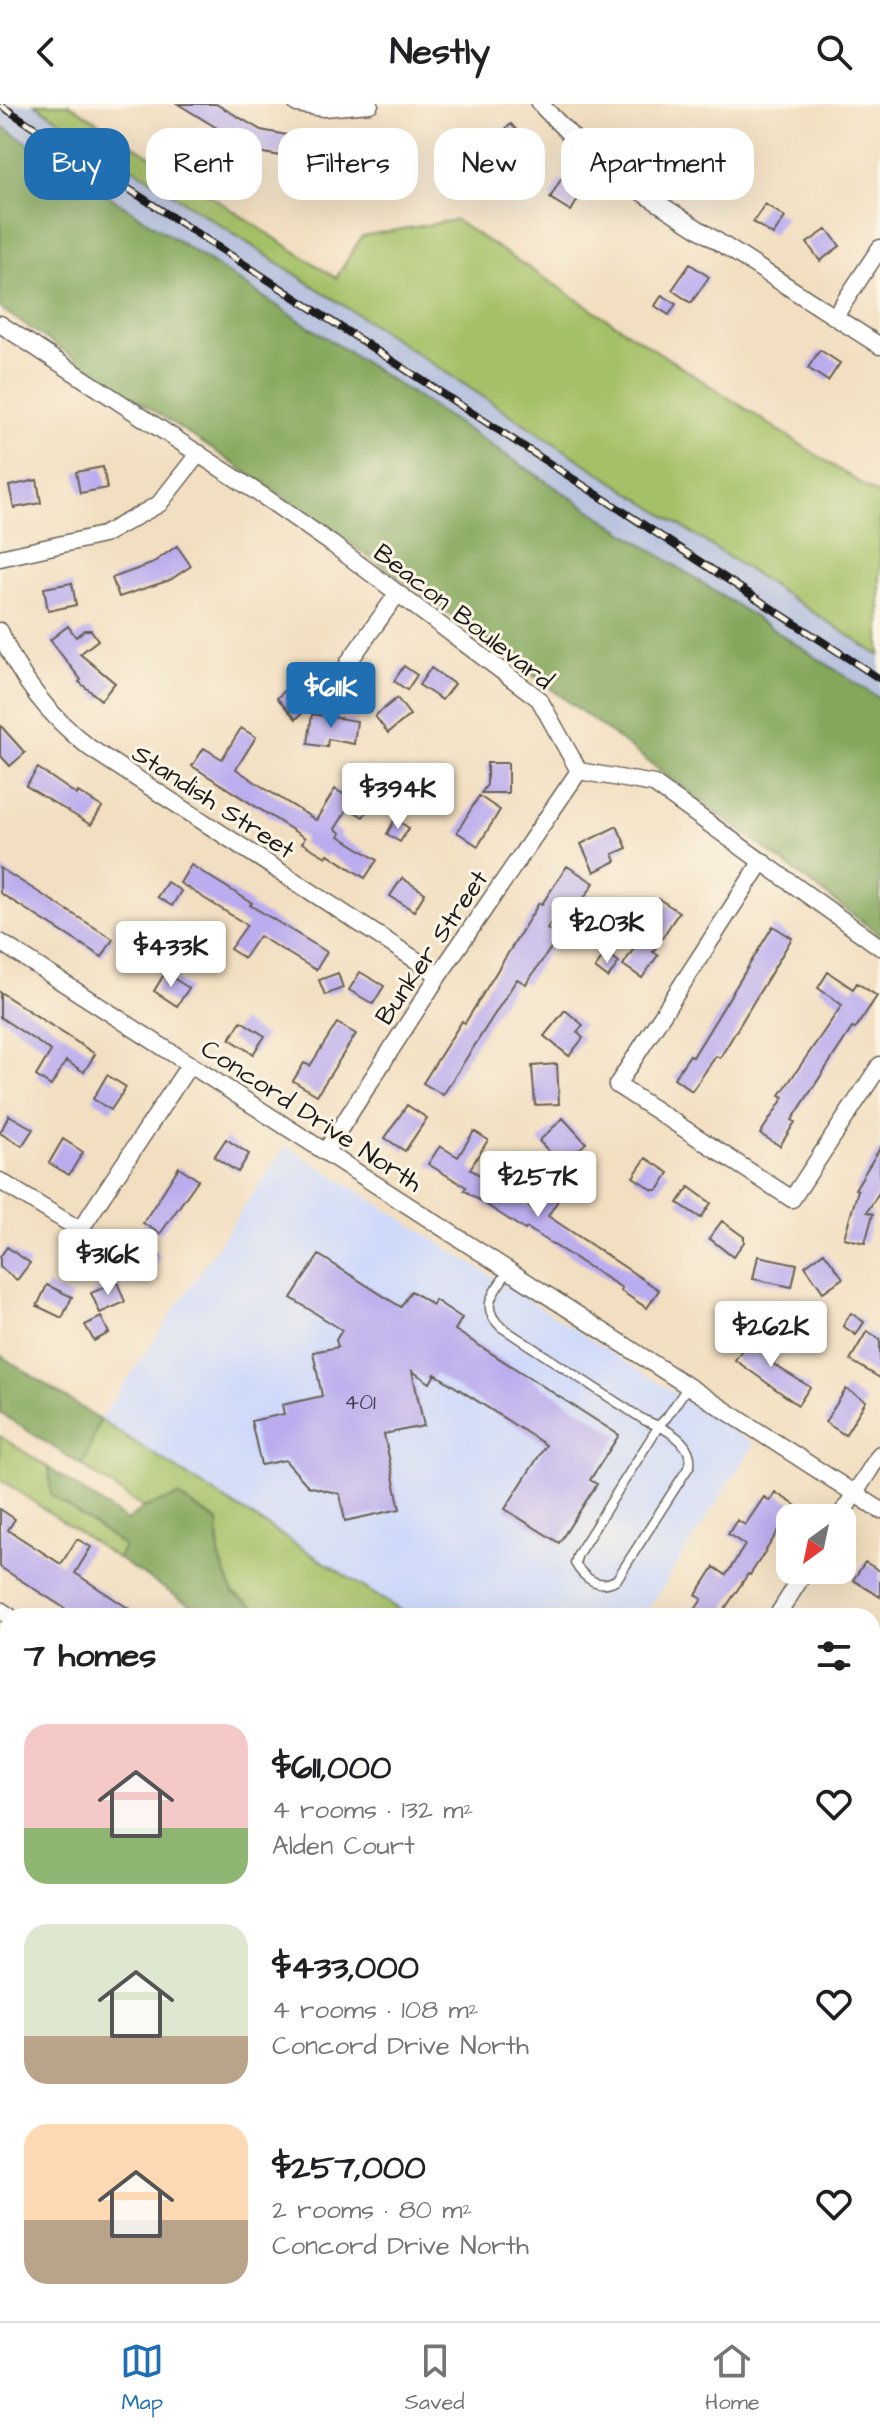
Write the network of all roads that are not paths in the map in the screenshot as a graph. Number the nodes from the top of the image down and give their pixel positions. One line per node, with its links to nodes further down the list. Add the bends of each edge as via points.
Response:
1 (297, 104): 2 (street)
2 (370, 104)
3 (540, 104): 5 (street, via 624,181)
4 (880, 248): 5 (street)
5 (835, 316): 7 (street)
6 (0, 324): 8 (street, Beacon Boulevard)
7 (880, 346)
8 (199, 453): 9 (street, via 159,504 103,535); 10 (street, Beacon Boulevard)
9 (0, 558)
10 (398, 593): 12 (street); 13 (street, Beacon Boulevard, via 539,699)
11 (0, 631): 17 (street, Standish Street, via 31,689 90,748)
12 (348, 663)
13 (579, 771): 14 (street, via 654,784); 17 (street, Bunker Street)
14 (762, 861): 16 (street); 19 (street, via 617,1085 792,1199)
15 (0, 942): 18 (street, Concord Drive North)
16 (880, 947)
17 (439, 975): 20 (street, Bunker Street)
18 (190, 1064): 20 (street, Concord Drive North); 21 (street, via 80,1230)
19 (880, 1065)
20 (325, 1152): 22 (street, Concord Drive North)
21 (0, 1181)
22 (509, 1270): 23 (street, Concord Drive North); 24 (lane, via 491,1299 490,1317 644,1420)
23 (688, 1386): 24 (lane); 26 (street, Concord Drive North)
24 (660, 1424): 24 (lane, via 578,1554 575,1563 581,1573 597,1584 617,1579 690,1465 686,1447)
25 (880, 1454): 26 (street)
26 (855, 1494): 27 (street); 28 (street, Concord Drive North)
27 (848, 1504)
28 (880, 1510)
29 (797, 1584): 30 (street)
30 (782, 1608)

